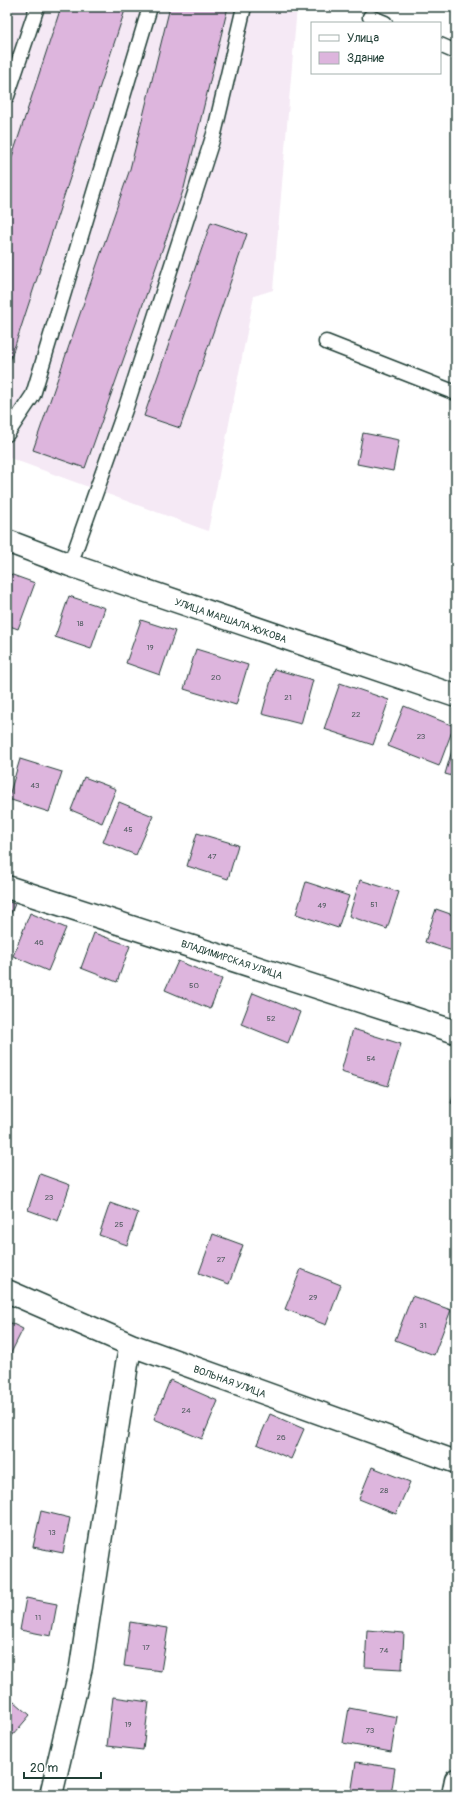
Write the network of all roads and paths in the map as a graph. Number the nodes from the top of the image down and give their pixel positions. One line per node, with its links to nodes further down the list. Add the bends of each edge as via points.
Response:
1 (38, 7): 8 (lane)
2 (150, 7): 11 (lane, via 33,395)
3 (244, 7): 13 (lane, via 214,134 126,407)
4 (370, 17): 5 (lane)
5 (382, 22)
6 (441, 45): 7 (lane)
7 (456, 52)
8 (7, 96)
9 (326, 342): 10 (lane)
10 (456, 393)
11 (7, 434)
12 (7, 542): 13 (street, УЛИЦА МАРШАЛА ЖУКОВА)
13 (70, 565): 14 (street, УЛИЦА МАРШАЛА ЖУКОВА)
14 (456, 696)
15 (7, 887): 16 (street, ВЛАДИМИРСКАЯ УЛИЦА)
16 (456, 1032)
17 (7, 1291): 18 (street, ВОЛЬНАЯ УЛИЦА)
18 (131, 1345): 19 (street, ВОЛЬНАЯ УЛИЦА); 21 (street, via 80,1667)
19 (456, 1462)
20 (456, 1780): 22 (street)
21 (51, 1795)
22 (454, 1795)

